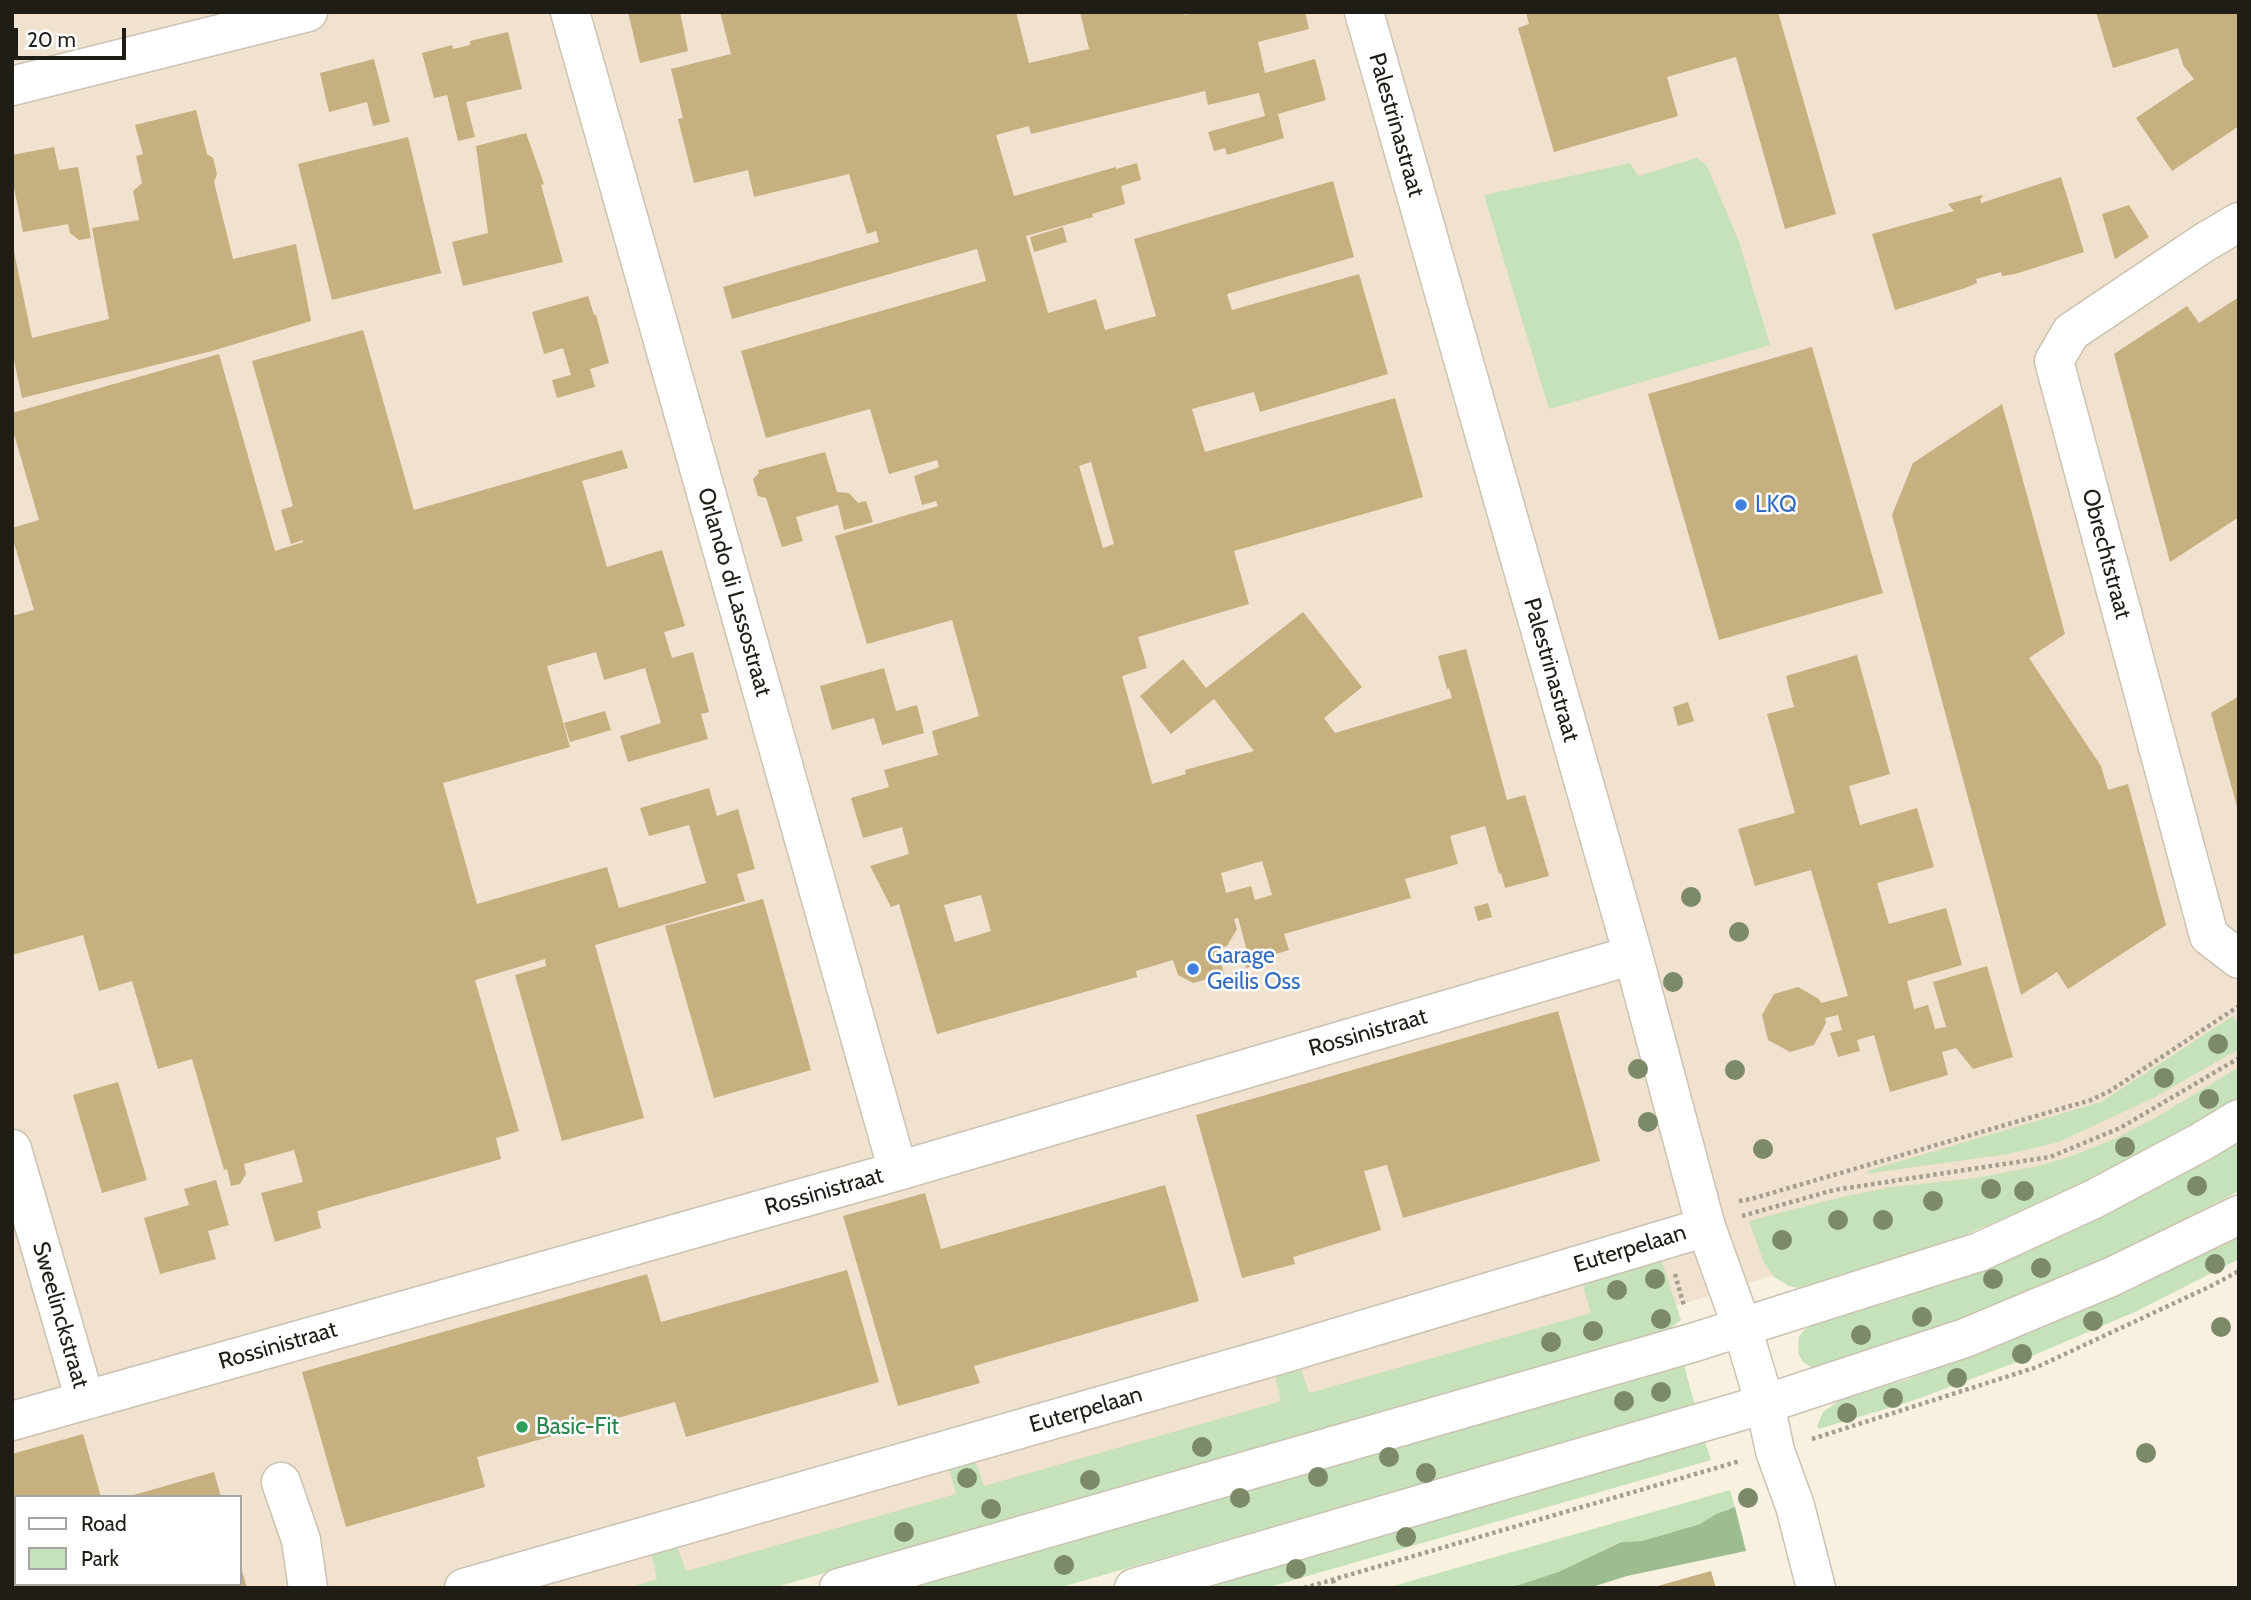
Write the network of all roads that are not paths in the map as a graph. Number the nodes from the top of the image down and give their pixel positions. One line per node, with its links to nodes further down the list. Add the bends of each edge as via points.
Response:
1 (308, 12): 4 (street)
2 (570, 12): 10 (street, Orlando di Lassostraat)
3 (1372, 16): 6 (street, Palestrinastraat)
4 (12, 86)
5 (2239, 222): 7 (street, Obrechtstraat, via 2070,332 2054,361 2209,936)
6 (1633, 955): 10 (street, Rossinistraat); 12 (street, Palestrinastraat)
7 (2239, 959)
8 (2239, 1119): 13 (street, via 2094,1199 1979,1252)
9 (12, 1149): 14 (street, Sweelinckstraat)
10 (898, 1171): 14 (street, Rossinistraat)
11 (2239, 1215): 15 (street, via 2111,1277 1965,1338)
12 (1703, 1216): 13 (street, Palestrinastraat); 19 (street, Euterpelaan, via 1664,1239 1282,1354)
13 (1742, 1327): 15 (street); 20 (street)
14 (85, 1401): 16 (street, Rossinistraat)
15 (1765, 1404): 21 (street); 22 (street)
16 (12, 1421)
17 (281, 1482): 18 (street, via 301,1540)
18 (308, 1588)
19 (464, 1588)
20 (839, 1588)
21 (1134, 1588)
22 (1816, 1588)

